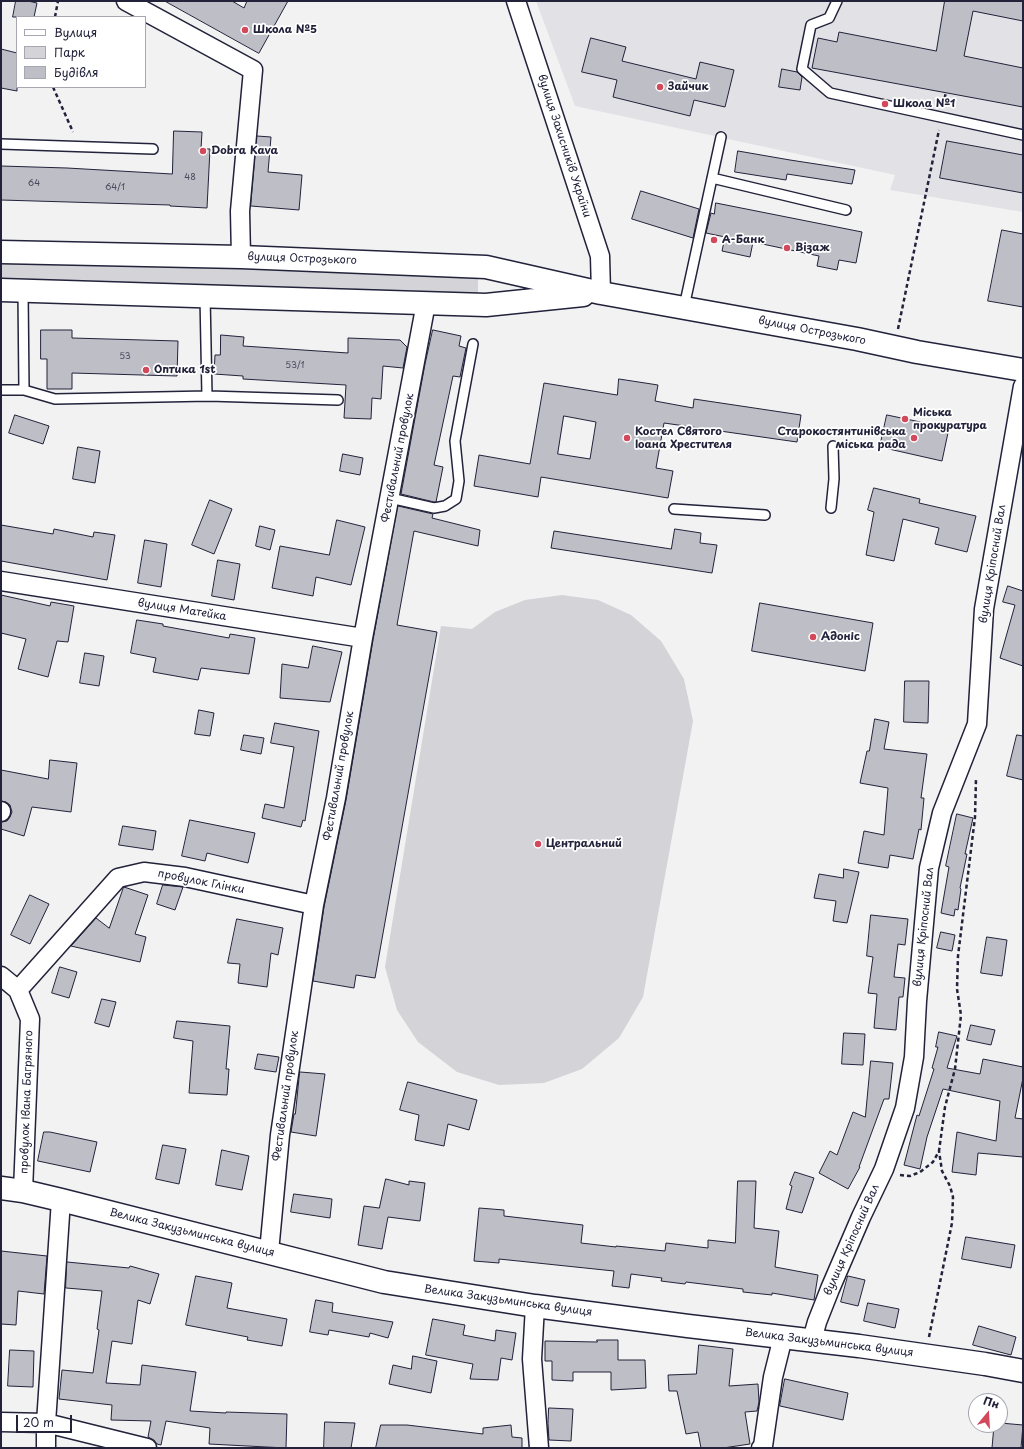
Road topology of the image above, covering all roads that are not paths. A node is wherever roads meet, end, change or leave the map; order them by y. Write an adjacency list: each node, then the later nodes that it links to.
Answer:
1 (126, 1): 11 (street)
2 (516, 1): 15 (street, вулиця Захисників України)
3 (837, 1): 4 (lane)
4 (1023, 135)
5 (721, 137): 8 (lane)
6 (1, 144): 7 (lane)
7 (153, 149)
8 (712, 178): 9 (lane); 19 (lane)
9 (846, 210)
10 (1, 252): 11 (main road, вулиця Острозького)
11 (241, 257): 12 (main road, вулиця Острозького)
12 (486, 267): 15 (main road, вулиця Острозького); 18 (main road)
13 (1, 290): 14 (main road, вулиця Острозького)
14 (23, 291): 16 (main road, вулиця Острозького); 24 (lane)
15 (600, 293): 18 (main road, вулиця Острозького); 19 (main road, вулиця Острозького)
16 (205, 296): 17 (main road, вулиця Острозького); 25 (lane)
17 (426, 303): 18 (main road, вулиця Острозького); 28 (street, Фестивальний провулок)
18 (486, 305)
19 (684, 307): 21 (main road, вулиця Острозького)
20 (473, 344): 28 (lane)
21 (1023, 370)
22 (1023, 386): 43 (street, вулиця Кріпосний Вал)
23 (1, 390): 24 (lane)
24 (24, 390): 25 (lane)
25 (207, 396): 26 (lane)
26 (338, 400)
27 (834, 446): 30 (lane)
28 (390, 498): 33 (street, Фестивальний провулок)
29 (674, 508): 31 (lane)
30 (831, 508)
31 (765, 515)
32 (1, 581): 33 (street, вулиця Матейка)
33 (363, 638): 34 (street, Фестивальний провулок)
34 (314, 905): 36 (street, провулок Глінки); 40 (street, Фестивальний провулок)
35 (1, 976): 36 (street, провулок Івана Багряного)
36 (18, 990): 38 (street, провулок Івана Багряного)
37 (1, 1188): 38 (main road, Велика Закузьминська вулиця)
38 (23, 1191): 39 (main road, Велика Закузьминська вулиця)
39 (61, 1200): 40 (main road, Велика Закузьминська вулиця); 46 (street)
40 (269, 1252): 41 (main road, Велика Закузьминська вулиця)
41 (535, 1306): 42 (main road, Велика Закузьминська вулиця); 49 (street)
42 (783, 1337): 43 (main road, Велика Закузьминська вулиця); 50 (street)
43 (812, 1340): 44 (main road, Велика Закузьминська вулиця)
44 (1023, 1371)
45 (1, 1422): 46 (street)
46 (46, 1423): 47 (street); 48 (street)
47 (46, 1448)
48 (147, 1448)
49 (539, 1448)
50 (761, 1448)

